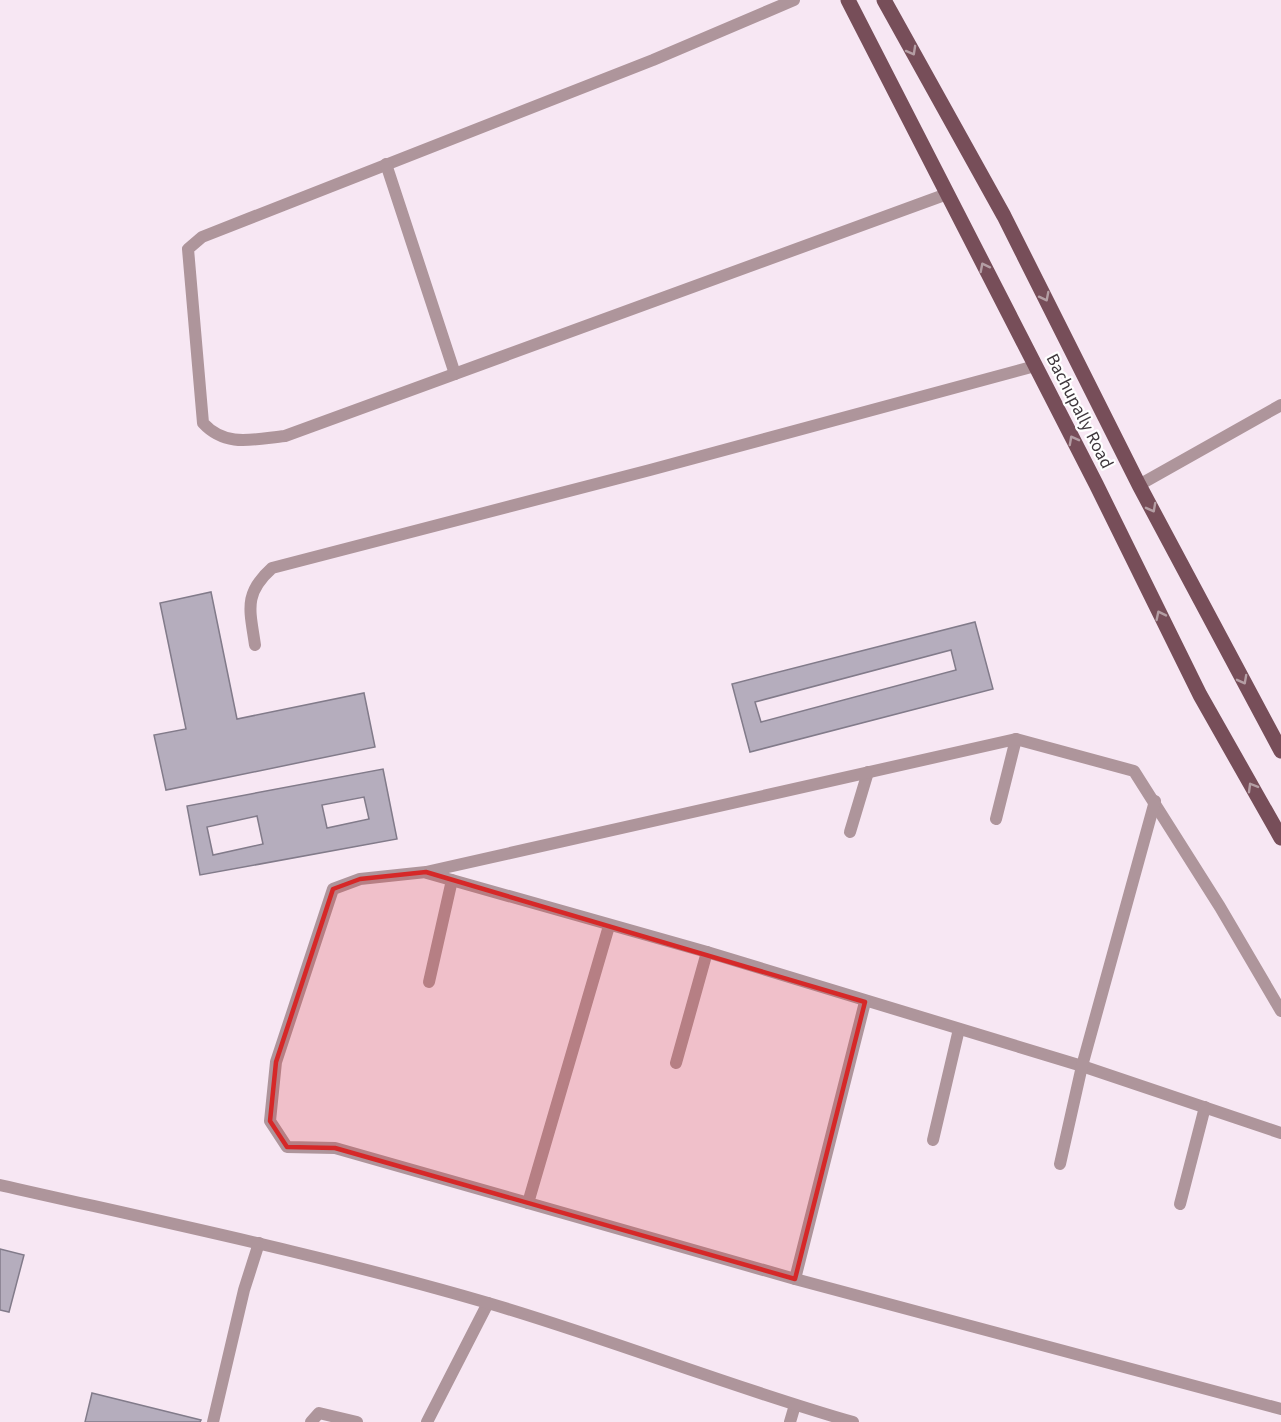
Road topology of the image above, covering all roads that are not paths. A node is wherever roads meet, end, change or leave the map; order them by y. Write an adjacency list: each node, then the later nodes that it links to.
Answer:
1 (794, 0): 4 (street)
2 (848, 0): 5 (main road, Bachupally Road)
3 (884, 0): 9 (main road, Bachupally Road, one-way to 9)
4 (386, 164): 7 (street); 7 (street)
5 (947, 194): 6 (main road, Bachupally Road, one-way to 5); 7 (street)
6 (1035, 366): 10 (street); 17 (main road, Bachupally Road, one-way to 6)
7 (455, 374)
8 (1281, 405): 9 (street)
9 (1139, 485): 12 (main road, Bachupally Road, one-way to 12)
10 (255, 645)
11 (1016, 739): 13 (street); 14 (street); 15 (street)
12 (1281, 751)
13 (868, 772): 16 (street); 18 (street)
14 (1155, 801): 24 (street); 27 (street)
15 (996, 819)
16 (850, 832)
17 (1281, 838)
18 (426, 873): 19 (street); 33 (street)
19 (452, 880): 20 (street); 22 (street)
20 (609, 926): 21 (street); 33 (street)
21 (707, 952): 23 (street); 26 (street)
22 (429, 982)
23 (865, 1002): 25 (street); 36 (street)
24 (1281, 1011)
25 (959, 1029): 27 (street); 30 (street)
26 (676, 1063)
27 (1082, 1065): 28 (street); 31 (street)
28 (1204, 1107): 29 (street); 34 (street)
29 (1281, 1133)
30 (933, 1140)
31 (1060, 1164)
32 (0, 1185): 35 (street)
33 (528, 1203): 36 (street)
34 (1180, 1204)
35 (259, 1243): 37 (street); 40 (street)
36 (795, 1279): 39 (street)
37 (488, 1304): 38 (street); 43 (street)
38 (795, 1405): 44 (street); 45 (street)
39 (1281, 1409)
40 (213, 1422)
41 (311, 1422): 42 (street)
42 (357, 1422)
43 (427, 1422)
44 (790, 1422)
45 (853, 1422)

